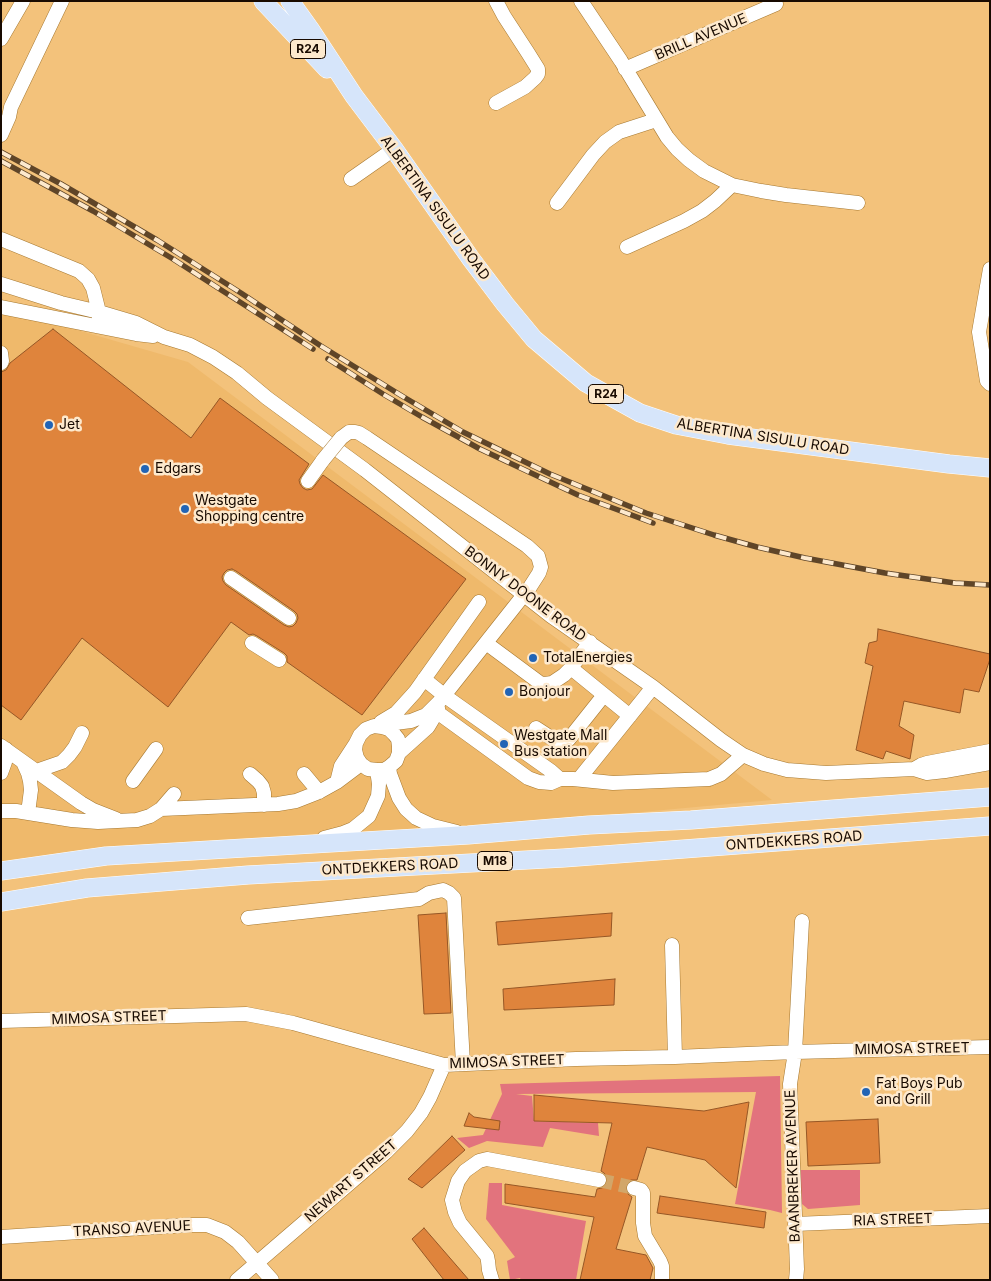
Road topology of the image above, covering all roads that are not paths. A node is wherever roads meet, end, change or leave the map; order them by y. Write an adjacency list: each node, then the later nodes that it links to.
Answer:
1 (23, 1): 8 (street)
2 (62, 1): 13 (street)
3 (263, 1): 10 (main road, ALBERTINA SISULU ROAD / R24)
4 (290, 1): 10 (main road, ALBERTINA SISULU ROAD / R24)
5 (496, 1): 11 (street)
6 (581, 1): 9 (street)
7 (776, 4): 9 (street, BRILL AVENUE)
8 (1, 39)
9 (625, 69): 12 (street)
10 (354, 96): 14 (main road, ALBERTINA SISULU ROAD / R24)
11 (496, 103)
12 (656, 120): 16 (street); 17 (street)
13 (3, 127)
14 (394, 149): 15 (street); 31 (main road, ALBERTINA SISULU ROAD / R24)
15 (351, 179)
16 (732, 185): 18 (street); 20 (street)
17 (557, 203)
18 (858, 204)
19 (1, 239): 25 (street)
20 (626, 247)
21 (990, 269): 30 (street)
22 (1, 284): 23 (street, BONNY DOONE ROAD)
23 (22, 290): 24 (street); 25 (street, BONNY DOONE ROAD)
24 (8, 309): 26 (street, BONNY DOONE ROAD)
25 (99, 312): 26 (street); 27 (street, BONNY DOONE ROAD)
26 (98, 327): 27 (street, BONNY DOONE ROAD)
27 (164, 337): 34 (street, BONNY DOONE ROAD)
28 (1, 353): 29 (street)
29 (1, 363)
30 (990, 384)
31 (990, 468)
32 (308, 480): 34 (street, bridge)
33 (232, 578): 36 (street)
34 (524, 594): 37 (street); 38 (street, BONNY DOONE ROAD)
35 (479, 602): 42 (street)
36 (289, 618)
37 (486, 642): 41 (street); 45 (street)
38 (590, 642): 41 (street); 43 (street, BONNY DOONE ROAD)
39 (252, 643): 40 (street)
40 (279, 660)
41 (570, 668): 44 (street)
42 (424, 679): 45 (street); 47 (street)
43 (654, 686): 46 (street); 55 (street, BONNY DOONE ROAD)
44 (604, 695): 46 (street); 48 (street)
45 (440, 703): 47 (street); 54 (street); 66 (street)
46 (630, 716): 66 (street)
47 (378, 726): 50 (street); 54 (street)
48 (536, 728)
49 (82, 733): 61 (street)
50 (356, 743): 58 (street); 67 (street)
51 (4, 747): 56 (street); 62 (street)
52 (156, 749): 65 (street)
53 (990, 751): 60 (street, BONNY DOONE ROAD)
54 (399, 753): 59 (street)
55 (743, 755): 60 (street, BONNY DOONE ROAD); 66 (street)
56 (23, 762): 61 (street); 74 (street)
57 (990, 763): 60 (street, BONNY DOONE ROAD)
58 (361, 764): 59 (street); 67 (street)
59 (383, 768): 77 (street); 78 (street)
60 (914, 769)
61 (36, 771): 75 (street)
62 (1, 773)
63 (250, 774): 71 (street)
64 (304, 774): 68 (street)
65 (133, 780)
66 (579, 780)
67 (336, 782): 68 (street)
68 (319, 792): 71 (street)
69 (174, 794): 72 (street)
70 (990, 796): 77 (main road, ONTDEKKERS ROAD / M18)
71 (264, 805): 72 (street)
72 (161, 809): 75 (street)
73 (1, 811): 74 (street)
74 (28, 812): 75 (street)
75 (122, 821)
76 (990, 826): 80 (main road, ONTDEKKERS ROAD / M18)
77 (468, 836): 78 (main road, ONTDEKKERS ROAD / M18)
78 (287, 847): 79 (main road, ONTDEKKERS ROAD / M18)
79 (1, 871)
80 (1, 902)
81 (248, 918): 88 (street)
82 (802, 921): 86 (street, BAANBREKER AVENUE)
83 (672, 945): 87 (street)
84 (1, 1021): 89 (street, MIMOSA STREET)
85 (990, 1047): 86 (street, MIMOSA STREET)
86 (795, 1052): 87 (street, MIMOSA STREET); 93 (street, BAANBREKER AVENUE)
87 (675, 1057): 88 (street, MIMOSA STREET)
88 (462, 1064): 89 (street, MIMOSA STREET)
89 (444, 1065): 95 (street, NEWART STREET)
90 (599, 1180): 98 (street)
91 (634, 1188): 99 (street)
92 (990, 1216): 93 (street, RIA STREET)
93 (796, 1224): 100 (street, BAANBREKER AVENUE)
94 (1, 1237): 95 (street, TRANSO AVENUE)
95 (257, 1262): 96 (street, NEWART STREET); 97 (street, TRANSO AVENUE)
96 (237, 1280)
97 (272, 1280)
98 (492, 1280)
99 (662, 1280)
100 (796, 1280)

